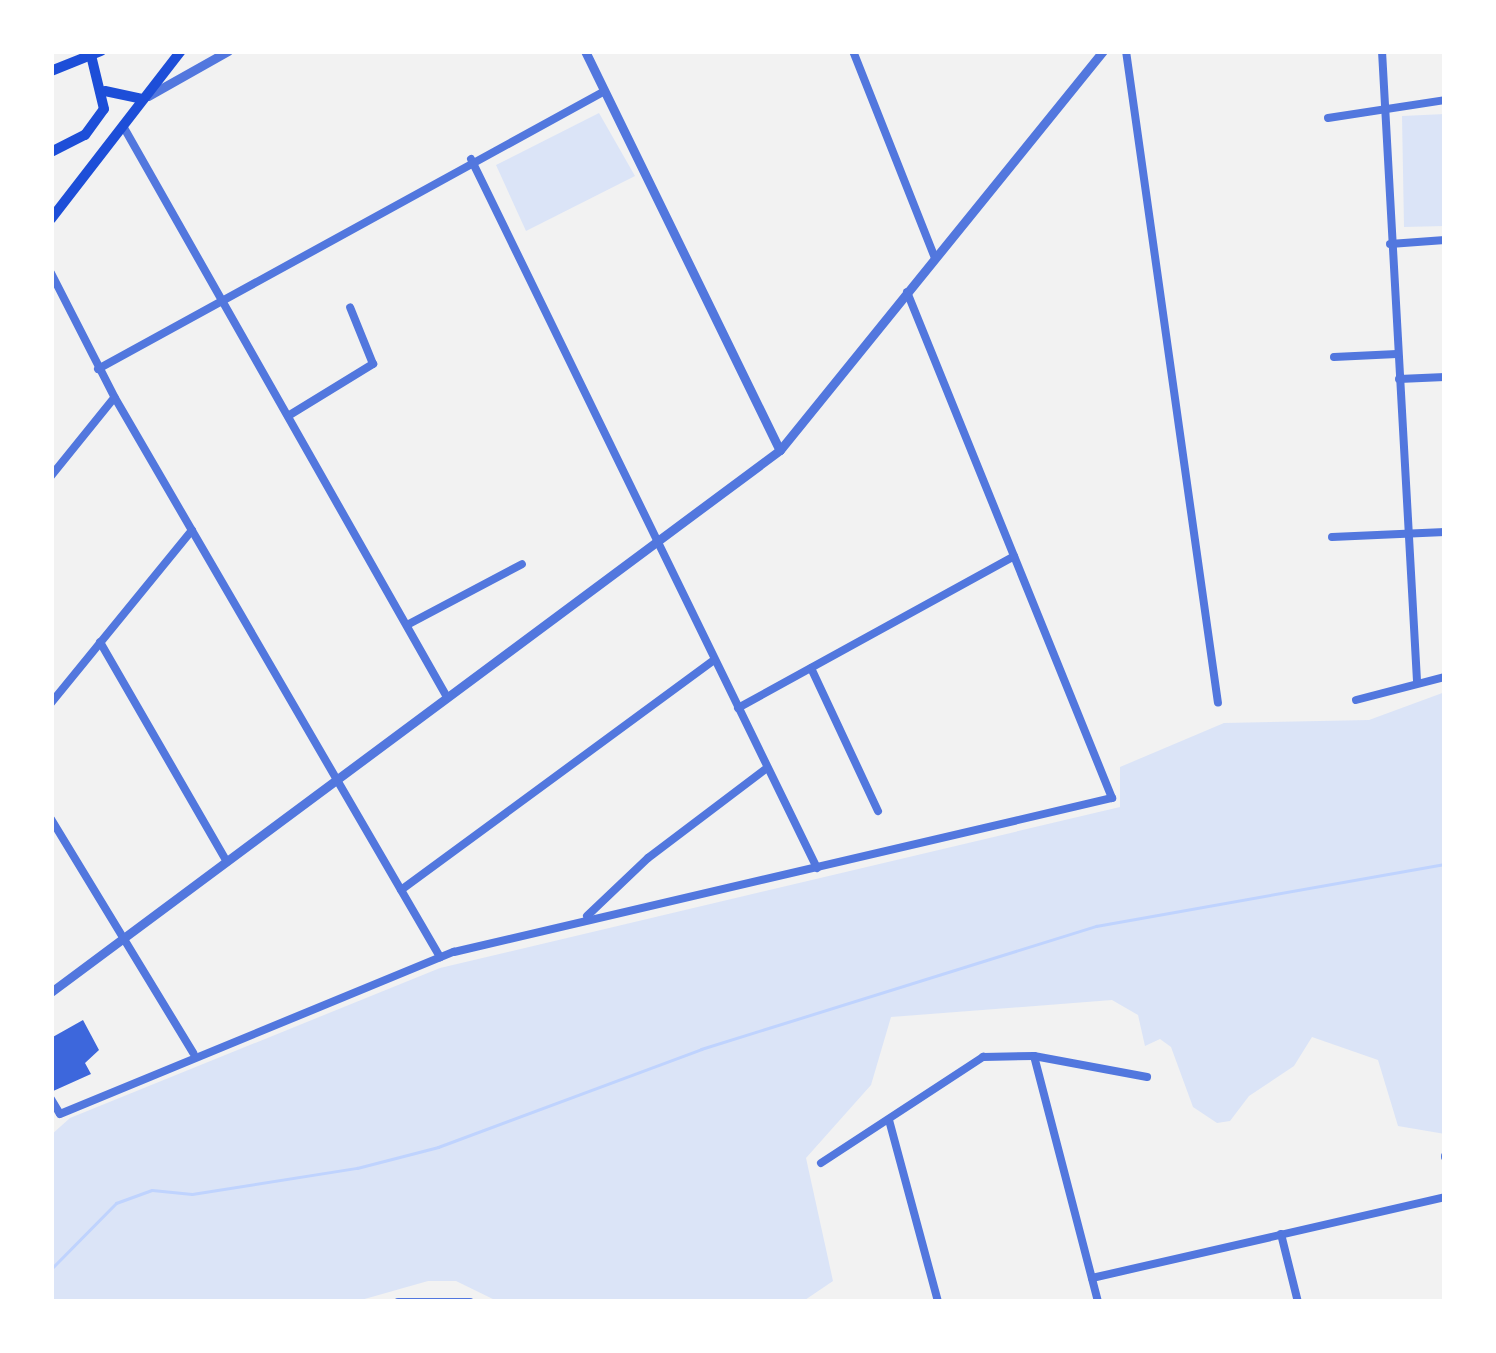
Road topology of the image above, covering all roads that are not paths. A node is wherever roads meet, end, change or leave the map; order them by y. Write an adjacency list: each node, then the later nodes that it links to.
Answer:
1 (181, 51): 12 (main road)
2 (228, 51): 12 (street)
3 (585, 51): 10 (street)
4 (853, 51): 22 (street)
5 (1103, 51): 22 (street)
6 (1126, 51): 52 (street)
7 (1382, 51): 14 (street)
8 (94, 52): 9 (main road); 11 (main road)
9 (51, 71)
10 (604, 91): 18 (street); 34 (street)
11 (105, 92): 12 (main road); 17 (main road)
12 (143, 99): 16 (main road)
13 (1445, 100): 14 (street)
14 (1388, 105): 15 (street); 21 (street)
15 (1328, 118)
16 (123, 126): 19 (main road); 25 (street)
17 (51, 152)
18 (471, 159): 25 (street); 40 (street)
19 (51, 219)
20 (1445, 241): 21 (street)
21 (1390, 244): 27 (street)
22 (935, 259): 24 (street)
23 (51, 273): 29 (street)
24 (908, 292): 34 (street); 41 (street)
25 (222, 301): 29 (street); 33 (street)
26 (350, 308): 33 (street)
27 (1397, 354): 28 (street); 31 (street)
28 (1334, 357)
29 (98, 369): 32 (street)
30 (1445, 377): 31 (street)
31 (1399, 379): 37 (street)
32 (115, 398): 35 (street); 36 (street)
33 (288, 416): 43 (street)
34 (780, 450): 40 (street)
35 (51, 476)
36 (191, 530): 44 (street); 55 (street)
37 (1406, 532): 38 (street); 39 (street); 48 (street)
38 (1445, 532)
39 (1331, 537)
40 (659, 541): 45 (street); 49 (street)
41 (1014, 556): 46 (street); 59 (street)
42 (522, 564): 43 (street)
43 (406, 625): 49 (street)
44 (100, 642): 51 (street); 58 (street)
45 (714, 660): 53 (street); 60 (street)
46 (811, 668): 53 (street); 56 (street)
47 (1445, 677): 48 (street)
48 (1417, 680): 50 (street)
49 (447, 697): 55 (street)
50 (1355, 700)
51 (51, 703)
52 (1218, 704)
53 (738, 708): 54 (street)
54 (767, 768): 59 (street); 61 (street)
55 (337, 780): 58 (street); 60 (street)
56 (878, 811)
57 (51, 819): 62 (street)
58 (227, 862): 62 (street)
59 (818, 868): 61 (street)
60 (401, 890): 63 (street)
61 (586, 917): 63 (street)
62 (122, 941): 64 (street); 65 (street)
63 (440, 958): 65 (street)
64 (51, 992)
65 (193, 1053): 68 (street)
66 (1034, 1056): 67 (street); 69 (street); 73 (street)
67 (1147, 1077)
68 (51, 1099)
69 (889, 1120): 70 (street); 77 (street)
70 (821, 1163)
71 (1445, 1197): 72 (street)
72 (1281, 1234): 73 (street); 79 (street)
73 (1092, 1278): 78 (street)
74 (414, 1300): 75 (street); 76 (street)
75 (398, 1302)
76 (470, 1302)
77 (938, 1302)
78 (1098, 1302)
79 (1298, 1302)

